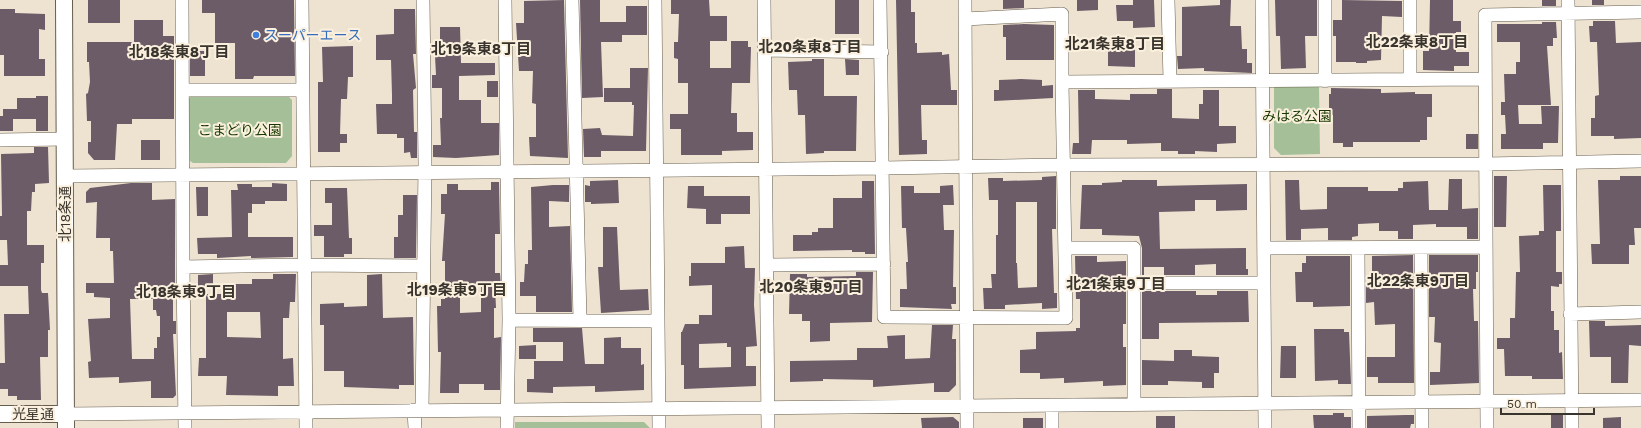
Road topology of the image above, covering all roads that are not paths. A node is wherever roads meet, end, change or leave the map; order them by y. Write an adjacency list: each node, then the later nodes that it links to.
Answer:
1 (64, 0): 28 (street, 北18条通)
2 (182, 0): 26 (street)
3 (302, 0): 27 (street)
4 (423, 0): 40 (street)
5 (505, 0): 41 (street)
6 (572, 0): 38 (street)
7 (655, 0): 39 (street)
8 (764, 0): 18 (street)
9 (880, 0): 19 (street)
10 (965, 0): 17 (street)
11 (1168, 0): 22 (street)
12 (1262, 0): 25 (street)
13 (1325, 0): 23 (street)
14 (1410, 0): 20 (street)
15 (1568, 6): 16 (street); 21 (street); 30 (street)
16 (1641, 12)
17 (965, 19): 24 (street); 35 (street)
18 (764, 50): 19 (street); 37 (street)
19 (882, 52): 36 (street)
20 (1410, 79): 21 (street); 23 (street)
21 (1484, 79): 32 (street)
22 (1170, 80): 24 (street); 25 (street)
23 (1325, 81): 25 (street)
24 (1062, 82): 33 (street)
25 (1262, 82): 34 (street)
26 (183, 90): 27 (street); 42 (street)
27 (302, 90): 43 (street)
28 (65, 139): 29 (street); 44 (street, 北18条通)
29 (0, 140)
30 (1569, 161): 31 (street); 32 (street); 58 (street)
31 (1641, 161)
32 (1485, 164): 34 (street); 45 (street)
33 (1063, 165): 34 (street); 35 (street); 46 (street)
34 (1263, 165): 47 (street)
35 (966, 167): 36 (street); 59 (street)
36 (882, 168): 37 (street); 50 (street)
37 (765, 169): 39 (street); 52 (street)
38 (577, 171): 39 (street); 41 (street); 60 (street)
39 (656, 171): 62 (street)
40 (425, 172): 41 (street); 43 (street); 53 (street)
41 (506, 172): 61 (street)
42 (183, 174): 43 (street); 44 (street); 54 (street)
43 (302, 174): 51 (street)
44 (65, 176): 79 (street, 北18条通)
45 (1486, 247): 49 (street); 63 (street)
46 (1065, 248): 56 (street); 59 (street)
47 (1264, 248): 48 (street); 55 (street)
48 (1358, 248): 49 (street); 67 (street)
49 (1420, 248): 68 (street)
50 (884, 264): 52 (street); 59 (street)
51 (304, 265): 53 (street); 54 (street); 76 (street)
52 (767, 265): 73 (street)
53 (423, 266): 74 (street)
54 (183, 267): 77 (street)
55 (1264, 283): 56 (street); 66 (street)
56 (1134, 284): 69 (street)
57 (1641, 312): 58 (street)
58 (1570, 314): 64 (street)
59 (967, 318): 71 (street)
60 (580, 319): 61 (street); 62 (street)
61 (509, 320): 75 (street)
62 (658, 321): 72 (street)
63 (1487, 400): 64 (street); 68 (street); 91 (street)
64 (1572, 400): 65 (street); 92 (street)
65 (1641, 400)
66 (1265, 402): 67 (street); 69 (street); 88 (street)
67 (1358, 402): 68 (street); 89 (street)
68 (1422, 402): 90 (street)
69 (1134, 403): 70 (street)
70 (1052, 405): 71 (street); 87 (street)
71 (967, 406): 73 (street); 86 (street)
72 (659, 408): 73 (street); 75 (street); 84 (street)
73 (768, 408): 85 (street)
74 (418, 410): 75 (street); 76 (street); 82 (street)
75 (509, 410): 83 (street)
76 (306, 411): 77 (street); 81 (street)
77 (185, 412): 79 (street); 80 (street)
78 (0, 414): 79 (street, 光星通)
79 (66, 421)
80 (186, 428)
81 (306, 428)
82 (415, 428)
83 (507, 428)
84 (659, 428)
85 (768, 428)
86 (967, 428)
87 (1052, 428)
88 (1265, 428)
89 (1358, 428)
90 (1422, 428)
91 (1487, 428)
92 (1572, 428)

